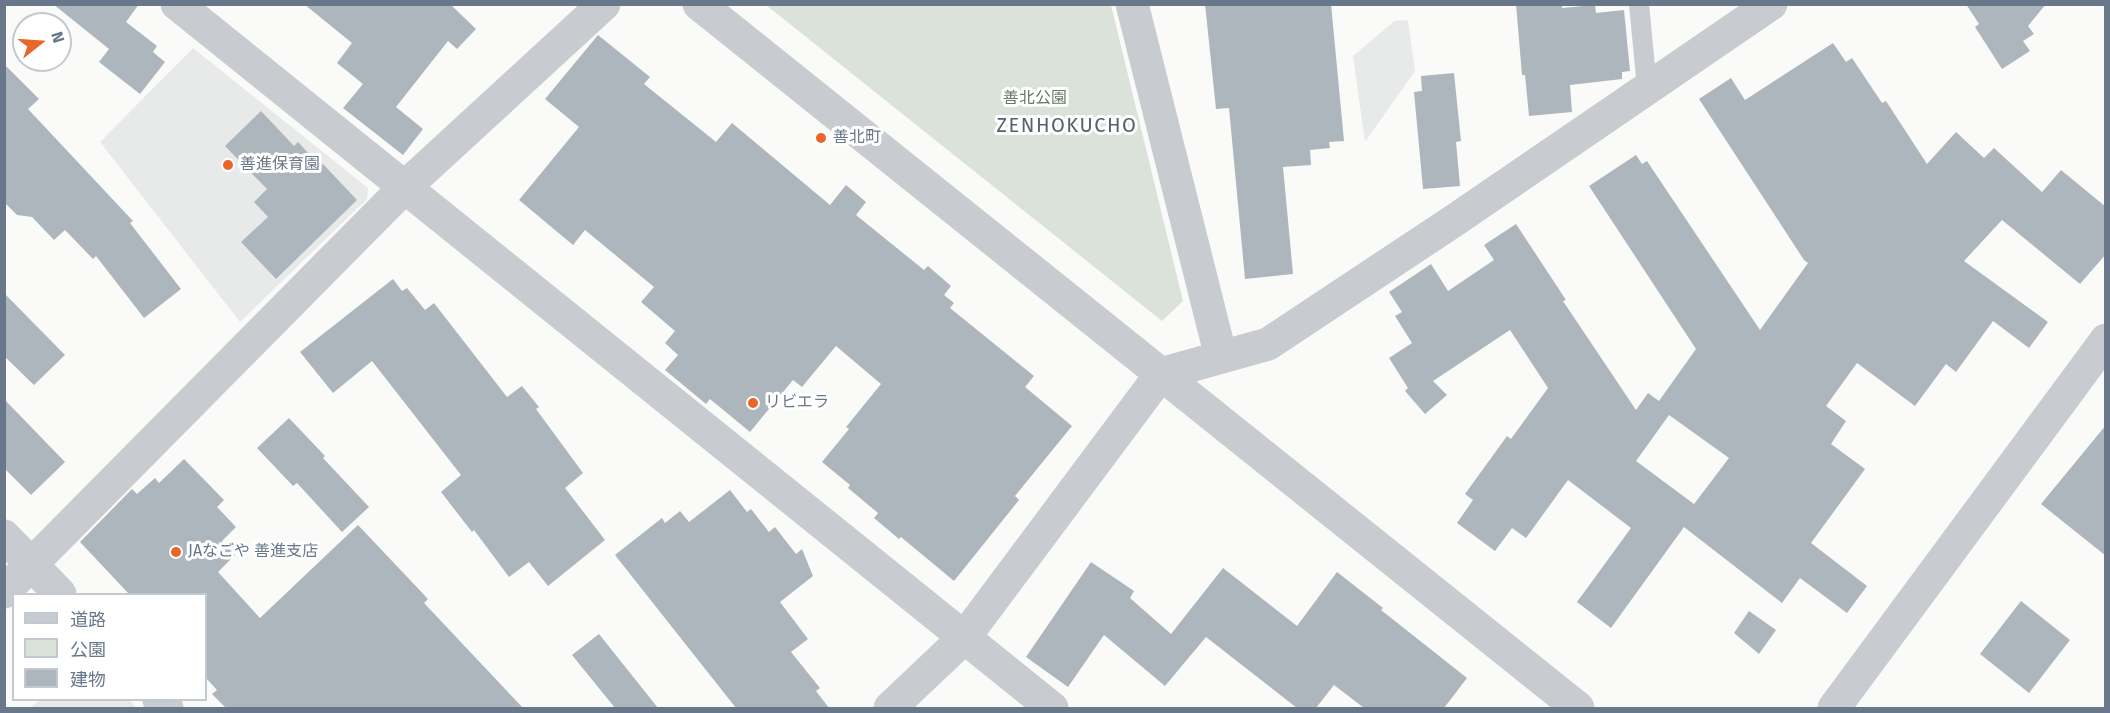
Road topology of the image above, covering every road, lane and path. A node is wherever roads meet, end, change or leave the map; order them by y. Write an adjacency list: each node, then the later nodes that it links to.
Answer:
1 (177, 4): 8 (street)
2 (604, 4): 8 (street)
3 (699, 4): 11 (street)
4 (1132, 4): 10 (street)
5 (1639, 4): 7 (lane)
6 (1771, 4): 7 (street)
7 (1647, 88): 10 (street)
8 (405, 187): 13 (street); 16 (street)
9 (2106, 340): 20 (street)
10 (1221, 357): 11 (street)
11 (1161, 374): 16 (street); 19 (street)
12 (4, 536): 13 (street)
13 (32, 566): 14 (street); 15 (street)
14 (4, 592)
15 (59, 593)
16 (964, 638): 17 (street); 18 (street)
17 (890, 708)
18 (1052, 708)
19 (1578, 708)
20 (1834, 708)

